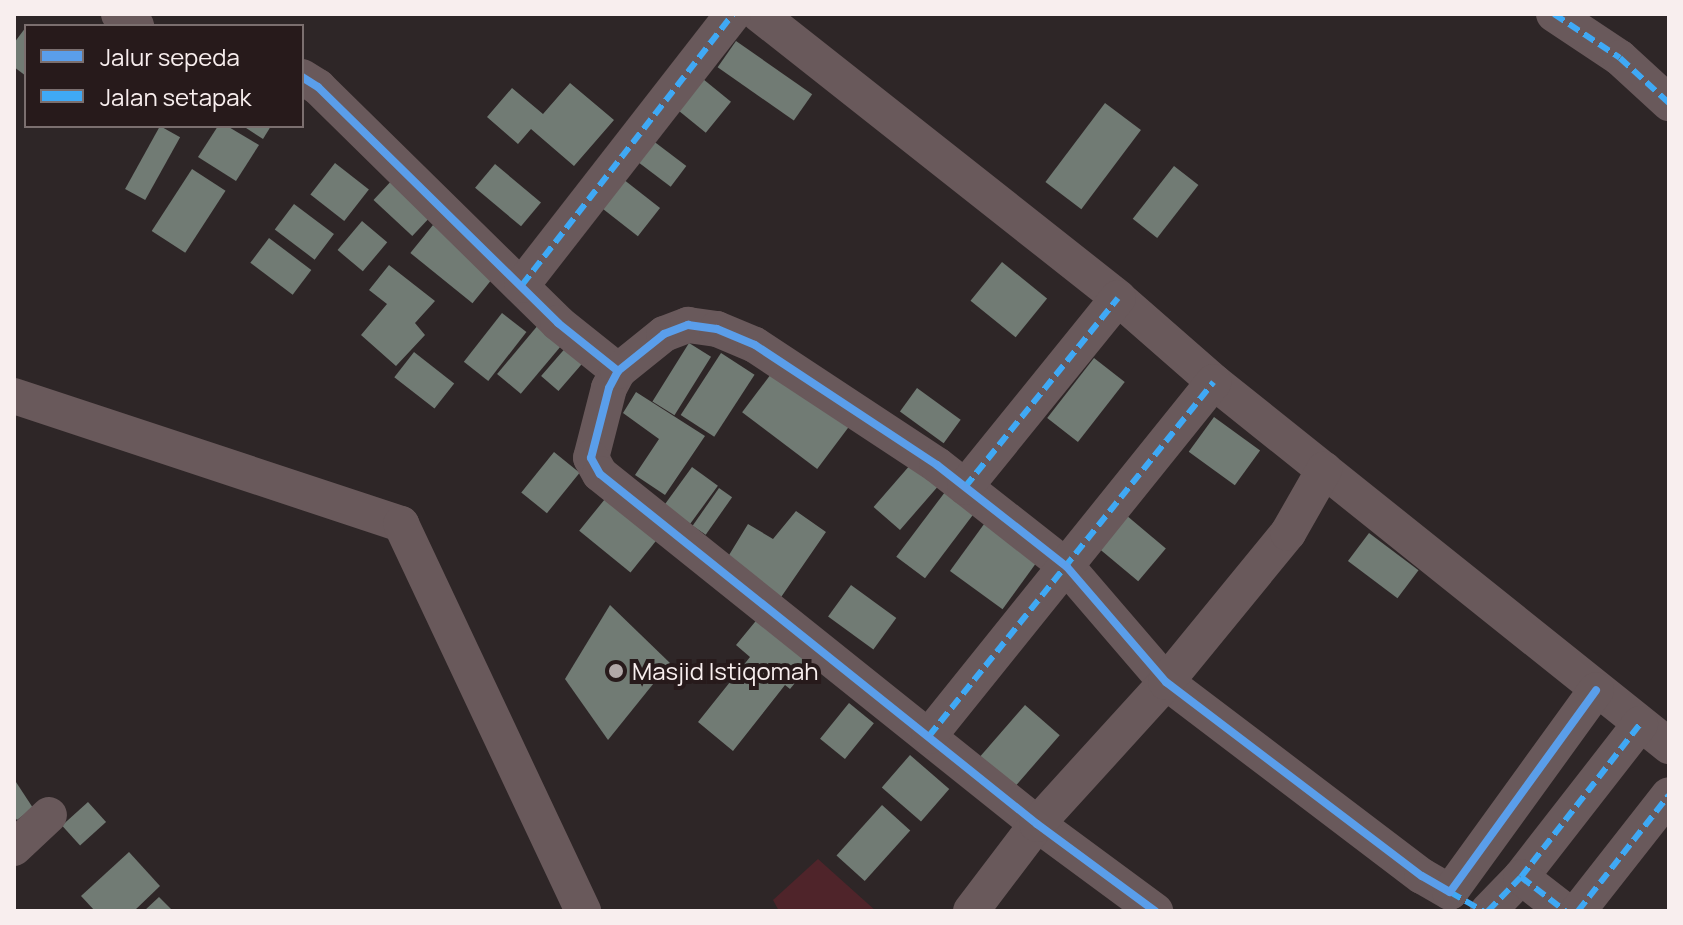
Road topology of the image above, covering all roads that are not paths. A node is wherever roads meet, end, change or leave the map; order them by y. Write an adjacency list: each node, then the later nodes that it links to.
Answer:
1 (733, 14): 6 (street)
2 (759, 14): 7 (street)
3 (1554, 14): 5 (street)
4 (304, 78): 6 (street)
5 (1669, 103)
6 (522, 285): 8 (street)
7 (1118, 298): 9 (street); 12 (street)
8 (618, 371): 12 (street); 17 (street)
9 (1214, 382): 11 (street); 13 (street)
10 (14, 396): 25 (street)
11 (1324, 470): 14 (street); 15 (street)
12 (965, 487): 13 (street)
13 (1067, 567): 14 (street); 17 (street)
14 (1166, 682): 21 (street); 24 (street)
15 (1596, 690): 16 (street); 24 (street)
16 (1640, 724): 18 (street); 23 (street)
17 (929, 736): 21 (street)
18 (1669, 746)
19 (1669, 795): 30 (street)
20 (49, 815): 22 (street)
21 (1037, 824): 26 (street); 27 (street)
22 (14, 848)
23 (1521, 877): 28 (street); 29 (street)
24 (1450, 892): 28 (street)
25 (583, 911)
26 (971, 911)
27 (1155, 911)
28 (1485, 911)
29 (1565, 911)
30 (1578, 911)

